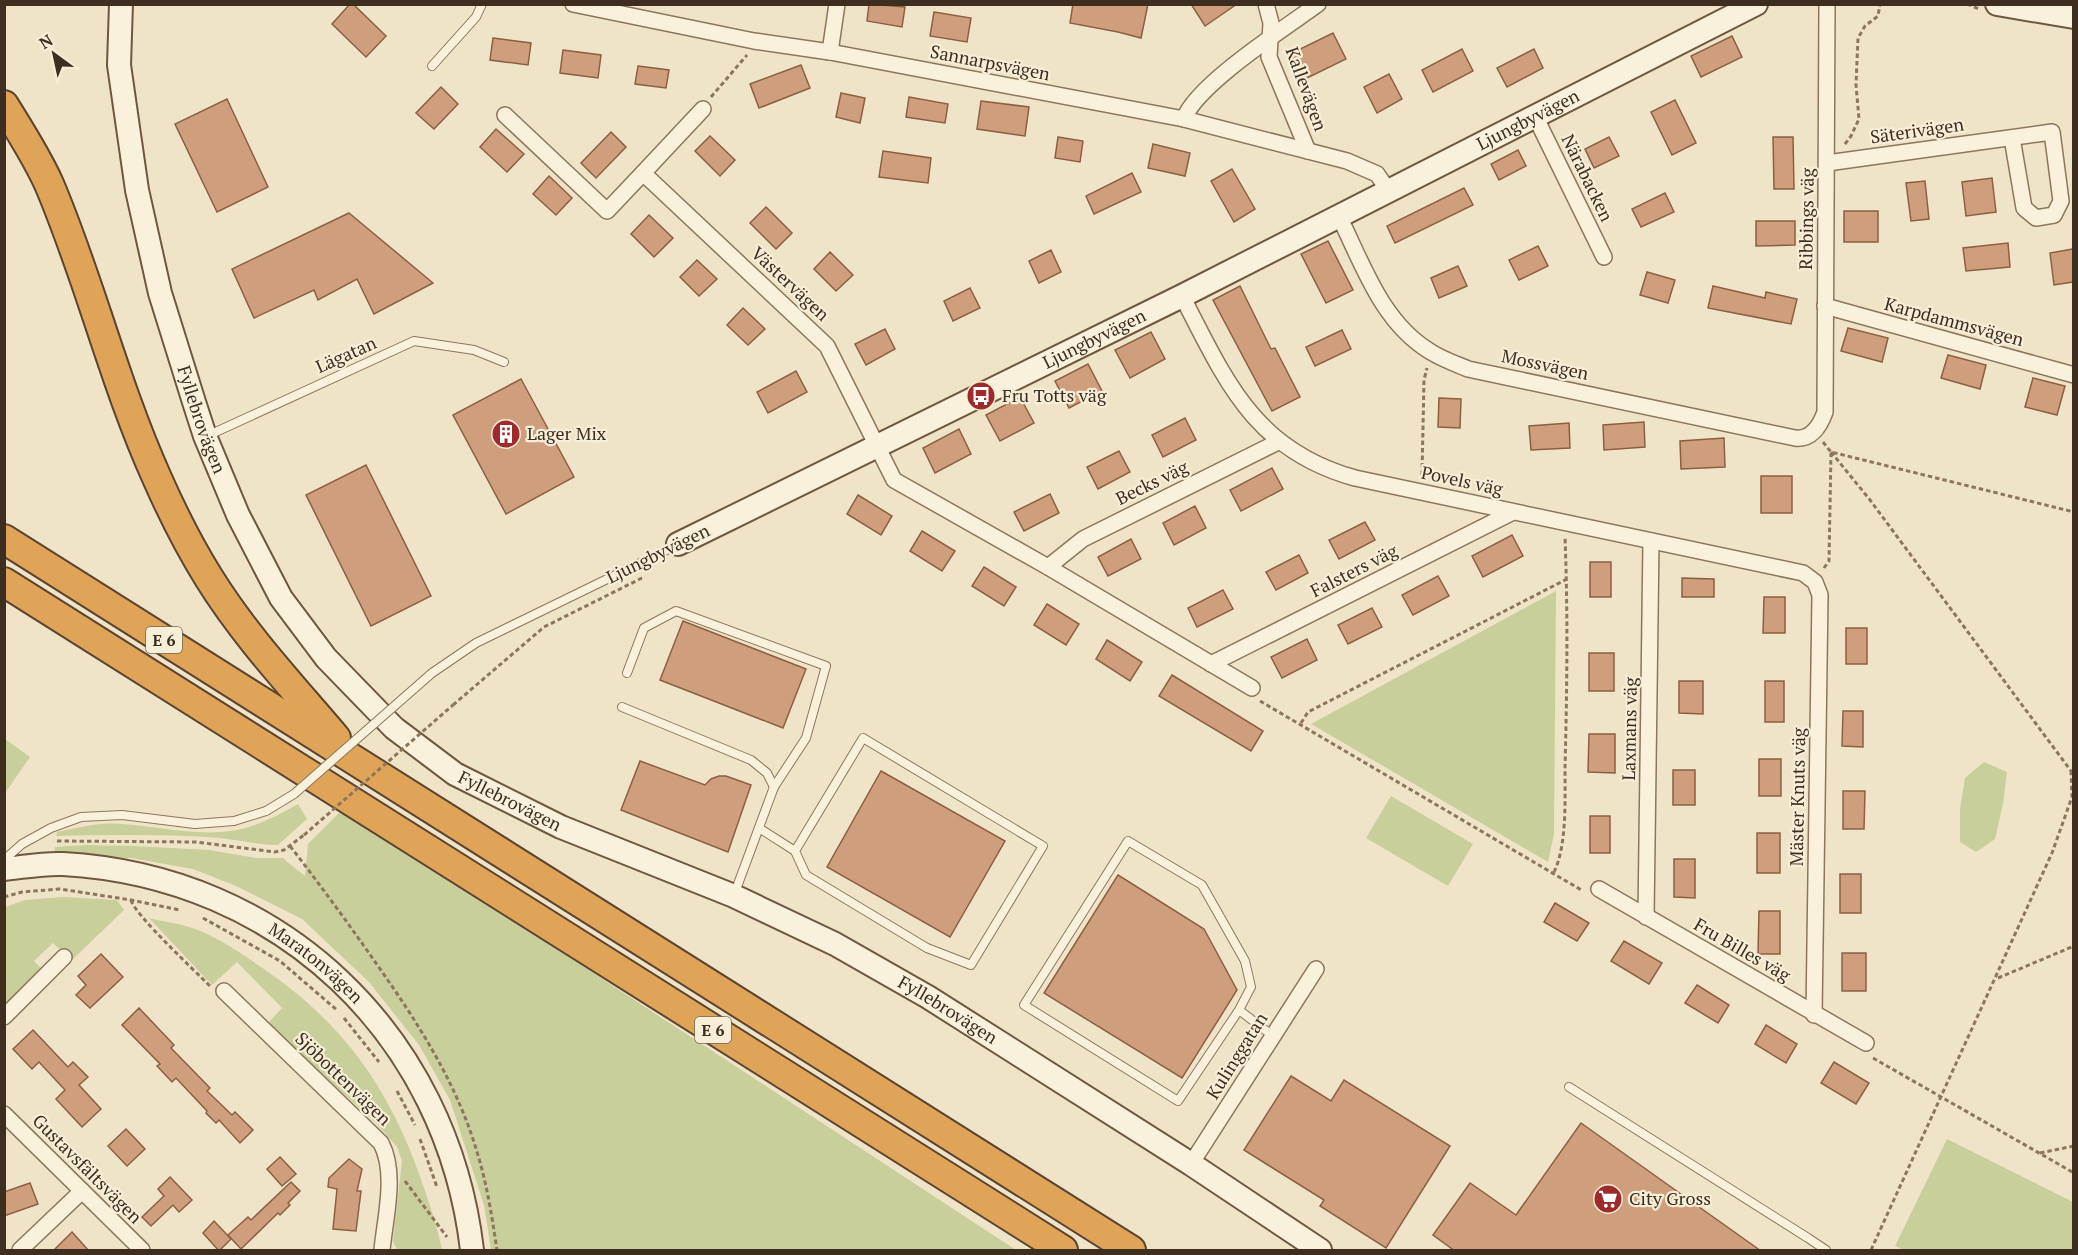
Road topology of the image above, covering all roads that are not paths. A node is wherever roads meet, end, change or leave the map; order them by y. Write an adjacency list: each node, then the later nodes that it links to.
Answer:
1 (121, 4): 31 (street, Fyllebrovägen)
2 (482, 4): 13 (lane)
3 (573, 4): 12 (street, Sannarpsvägen)
4 (837, 4): 12 (street)
5 (1266, 4): 11 (street, Kallevägen)
6 (1318, 4): 11 (street)
7 (1756, 4): 17 (street, Ljungbyvägen)
8 (1827, 4): 21 (street, Ribbings väg)
9 (1997, 4): 10 (street)
10 (2073, 17)
11 (1270, 39): 18 (street); 20 (street, Kallevägen)
12 (830, 52): 18 (street, Sannarpsvägen)
13 (432, 66)
14 (4, 105): 45 (highway)
15 (703, 109): 22 (street)
16 (505, 115): 22 (street)
17 (1536, 116): 23 (street, Ljungbyvägen); 25 (street, Närabacken)
18 (1184, 119): 20 (street, Sannarpsvägen)
19 (2012, 138): 19 (street, Säterivägen); 21 (street, Säterivägen)
20 (1308, 151): 23 (street, Sannarpsvägen)
21 (1827, 163): 27 (street, Ribbings väg)
22 (643, 173): 33 (street, Västervägen)
23 (1388, 190): 24 (street, Ljungbyvägen)
24 (1339, 216): 26 (street, Ljungbyvägen); 30 (street, Mossvägen)
25 (1604, 257)
26 (1182, 296): 32 (street, Povels väg); 33 (street, Ljungbyvägen)
27 (1824, 306): 29 (street, Karpdammsvägen); 30 (street, Ribbings väg)
28 (504, 362): 31 (lane, Lägatan)
29 (2073, 375)
30 (1814, 431)
31 (205, 436): 52 (street, Fyllebrovägen)
32 (1278, 442): 34 (street, Povels väg); 38 (street, Becks väg)
33 (876, 448): 37 (street, Ljungbyvägen); 38 (street)
34 (1513, 512): 36 (street, Povels väg); 41 (street, Falsters väg)
35 (4, 539): 45 (highway, E 6)
36 (1652, 541): 40 (street, Povels väg); 53 (street, Laxmans väg)
37 (678, 544): 49 (lane, Ljungbyvägen, bridge)
38 (1048, 567): 41 (street)
39 (4, 582): 70 (highway, E 6)
40 (1815, 582): 58 (street, Mäster Knuts väg)
41 (1212, 664): 43 (street)
42 (627, 673): 46 (lane)
43 (1252, 688)
44 (622, 707): 46 (lane)
45 (356, 760): 71 (highway, E 6)
46 (774, 787): 47 (lane)
47 (759, 828): 48 (lane); 52 (lane)
48 (795, 851): 48 (lane)
49 (4, 860)
50 (4, 869): 69 (street, Maratonvägen)
51 (1599, 889): 53 (street, Fru Billes väg)
52 (734, 896): 64 (street, Fyllebrovägen)
53 (1646, 917): 58 (street, Fru Billes väg)
54 (64, 957): 59 (street)
55 (1316, 969): 60 (street, Kulinggatan)
56 (224, 991): 68 (street, Sjöbottenvägen)
57 (1239, 1010): 57 (lane); 60 (lane)
58 (1814, 1015): 61 (street, Fru Billes väg)
59 (4, 1017)
60 (1273, 1036): 64 (street, Kulinggatan)
61 (1866, 1043)
62 (1569, 1087): 73 (lane)
63 (4, 1114): 65 (street, Gustavsfältsvägen)
64 (1191, 1164): 72 (street, Fyllebrovägen)
65 (82, 1191): 66 (street); 67 (street, Gustavsfältsvägen)
66 (20, 1251)
67 (142, 1251)
68 (382, 1251)
69 (472, 1251)
70 (1063, 1251)
71 (1131, 1251)
72 (1320, 1251)
73 (1826, 1251)

